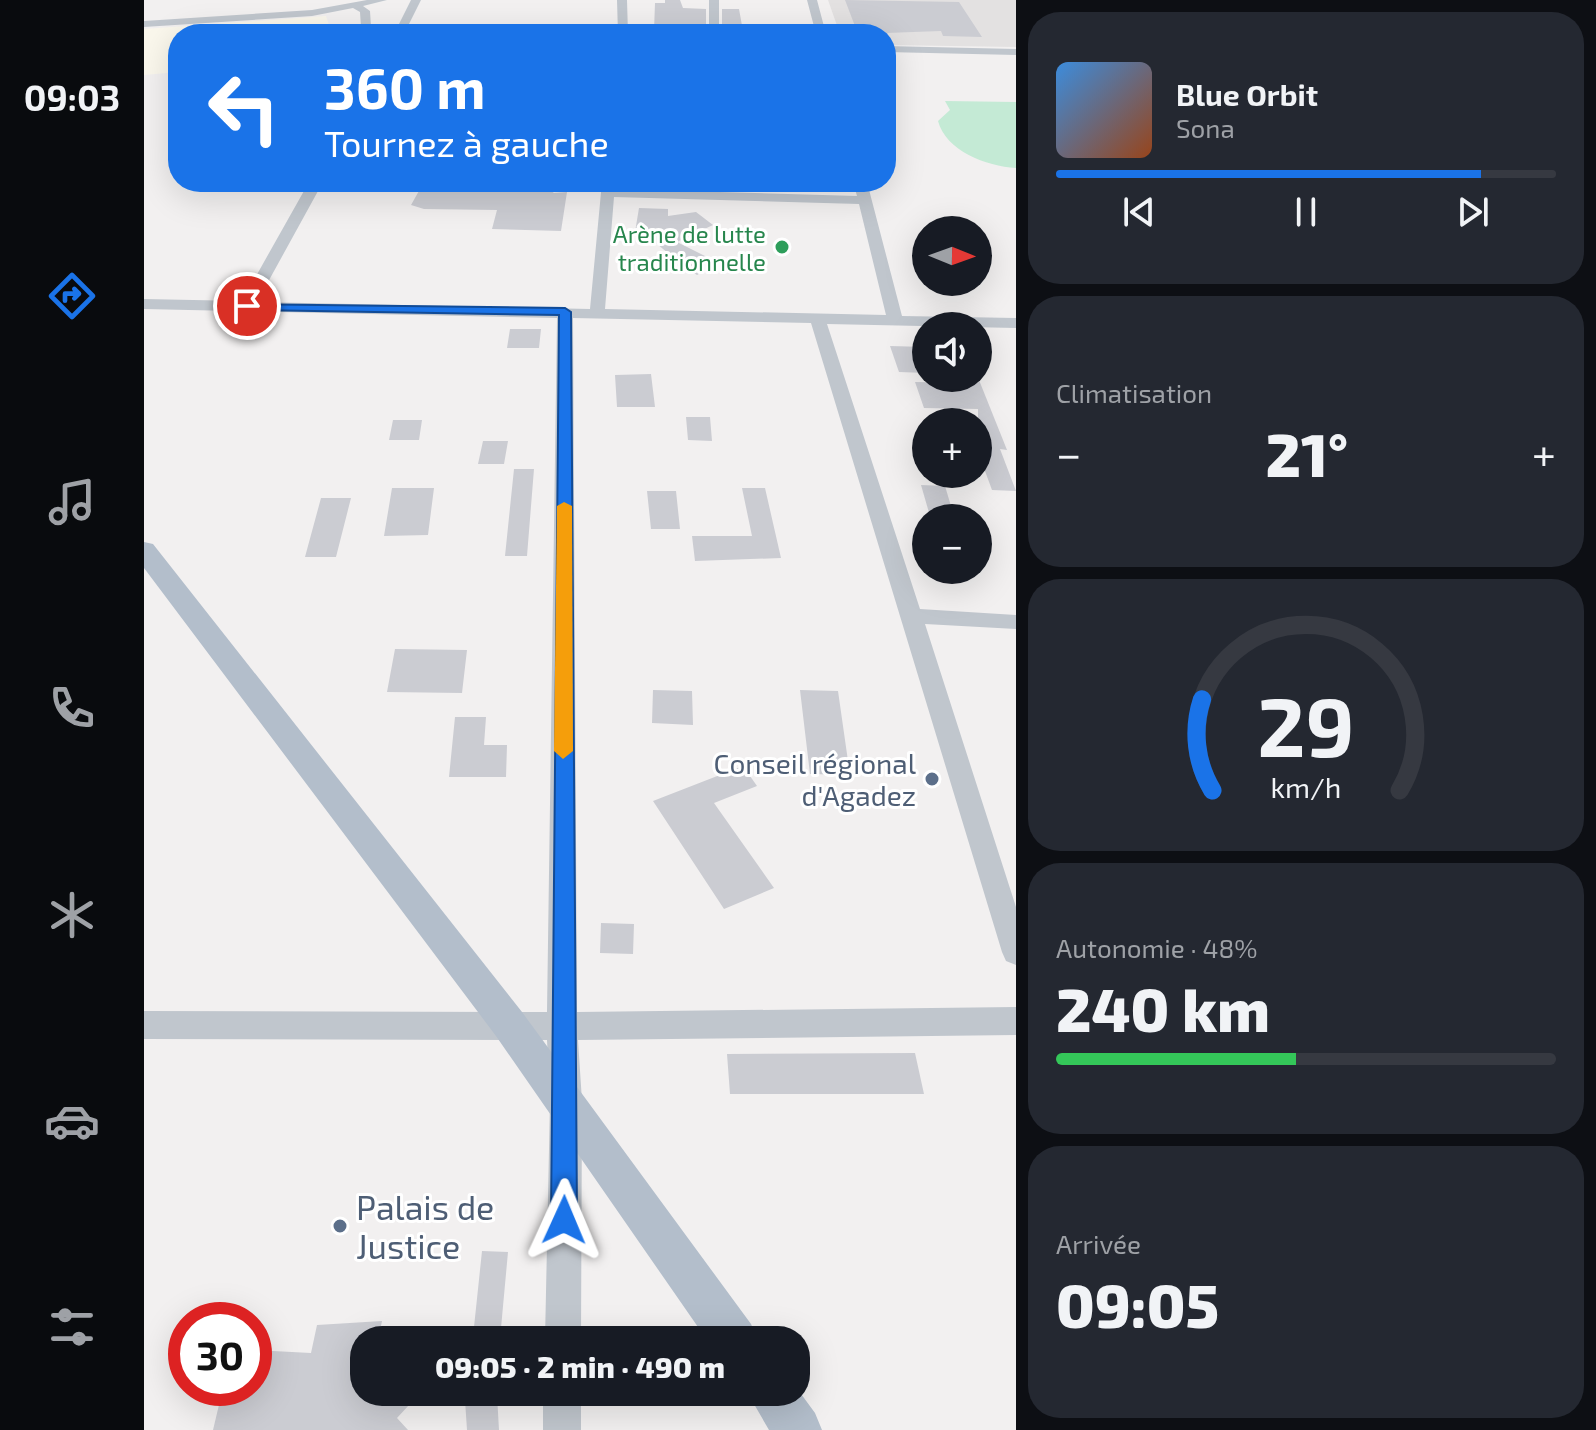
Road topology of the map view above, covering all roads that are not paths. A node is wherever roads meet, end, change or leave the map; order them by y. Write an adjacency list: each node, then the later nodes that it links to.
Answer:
1 (309, 0): 9 (street)
2 (382, 0): 8 (street)
3 (622, 0): 13 (street)
4 (714, 0): 14 (street)
5 (812, 0): 15 (street)
6 (401, 2): 7 (street)
7 (414, 3): 12 (street)
8 (354, 5): 9 (street); 11 (street)
9 (312, 13): 10 (street)
10 (144, 24)
11 (366, 24)
12 (404, 24)
13 (623, 24)
14 (714, 24)
15 (818, 24)
16 (896, 49): 17 (street)
17 (1016, 52)
18 (310, 192): 24 (street)
19 (608, 192): 26 (street)
20 (707, 192): 22 (street)
21 (863, 192): 22 (street)
22 (865, 200): 28 (street)
23 (144, 304): 24 (street)
24 (247, 306): 25 (street)
25 (565, 312): 26 (street); 37 (street)
26 (597, 313): 27 (street)
27 (818, 319): 28 (street); 31 (street)
28 (895, 319): 29 (street)
29 (1016, 323)
30 (144, 550): 35 (main road)
31 (911, 616): 32 (street); 33 (street)
32 (1016, 622)
33 (1016, 952)
34 (1016, 1021): 37 (street)
35 (509, 1024): 36 (street); 37 (street); 38 (main road)
36 (144, 1025)
37 (562, 1026): 38 (street)
38 (566, 1101): 39 (street); 40 (main road)
39 (563, 1326)
40 (725, 1326)
41 (562, 1406): 43 (street)
42 (781, 1406): 44 (main road)
43 (562, 1430)
44 (798, 1430)

